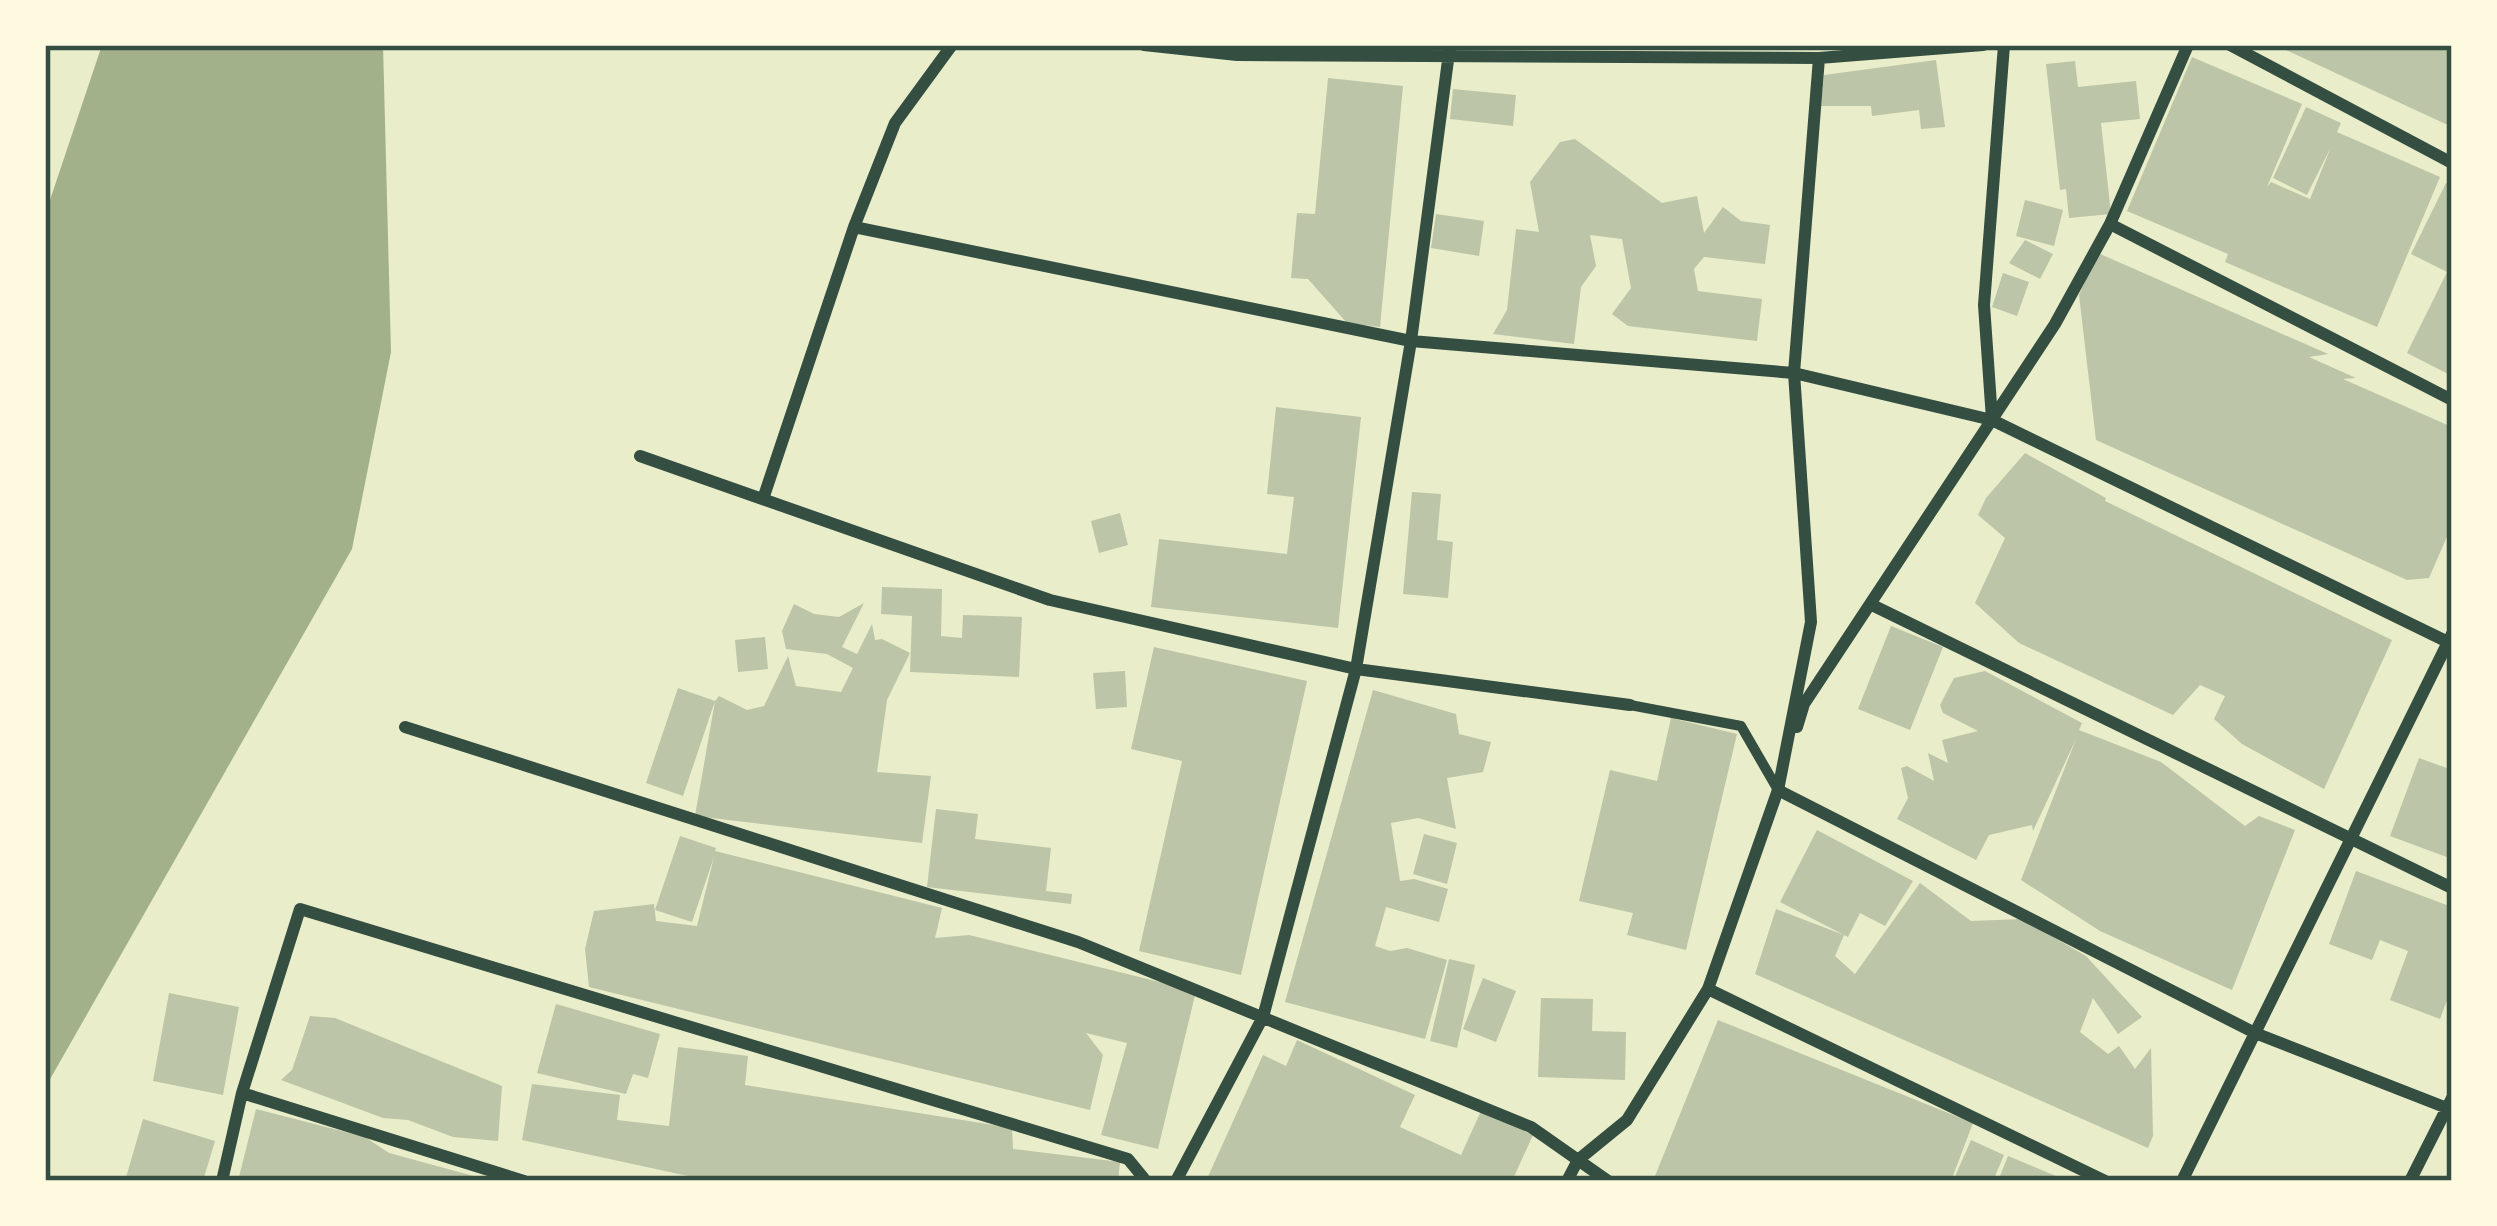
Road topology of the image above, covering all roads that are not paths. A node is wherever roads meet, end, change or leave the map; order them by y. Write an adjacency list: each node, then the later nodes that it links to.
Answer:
1 (952, 45): 11 (street)
2 (1144, 45): 7 (street)
3 (1983, 45): 8 (street)
4 (2004, 45): 15 (street)
5 (2188, 45): 10 (street)
6 (2230, 45): 9 (street)
7 (1450, 51): 8 (street); 12 (street)
8 (1819, 58): 13 (street)
9 (2452, 164)
10 (2110, 224): 14 (street); 15 (street)
11 (854, 226): 12 (street); 17 (street)
12 (1411, 341): 13 (street); 20 (street)
13 (1794, 373): 15 (street); 23 (street)
14 (2452, 400)
15 (1992, 420): 18 (street); 19 (street)
16 (640, 456): 17 (street)
17 (763, 499): 20 (street)
18 (1870, 604): 23 (street); 24 (street)
19 (2451, 640): 24 (street)
20 (1356, 669): 21 (street); 27 (street)
21 (1630, 705): 23 (street)
22 (405, 727): 27 (street)
23 (1778, 790): 26 (street); 28 (street)
24 (2350, 839): 25 (street); 28 (street)
25 (2452, 889)
26 (1708, 989): 31 (street); 38 (street)
27 (1263, 1017): 31 (street); 35 (street)
28 (2255, 1033): 30 (street); 39 (street)
29 (242, 1094): 32 (street); 33 (street); 34 (street)
30 (2450, 1105): 40 (street)
31 (1579, 1160): 36 (street); 37 (street)
32 (222, 1181)
33 (524, 1181)
34 (1146, 1181)
35 (1176, 1181)
36 (1568, 1181)
37 (1608, 1181)
38 (2105, 1181)
39 (2182, 1181)
40 (2410, 1181)

